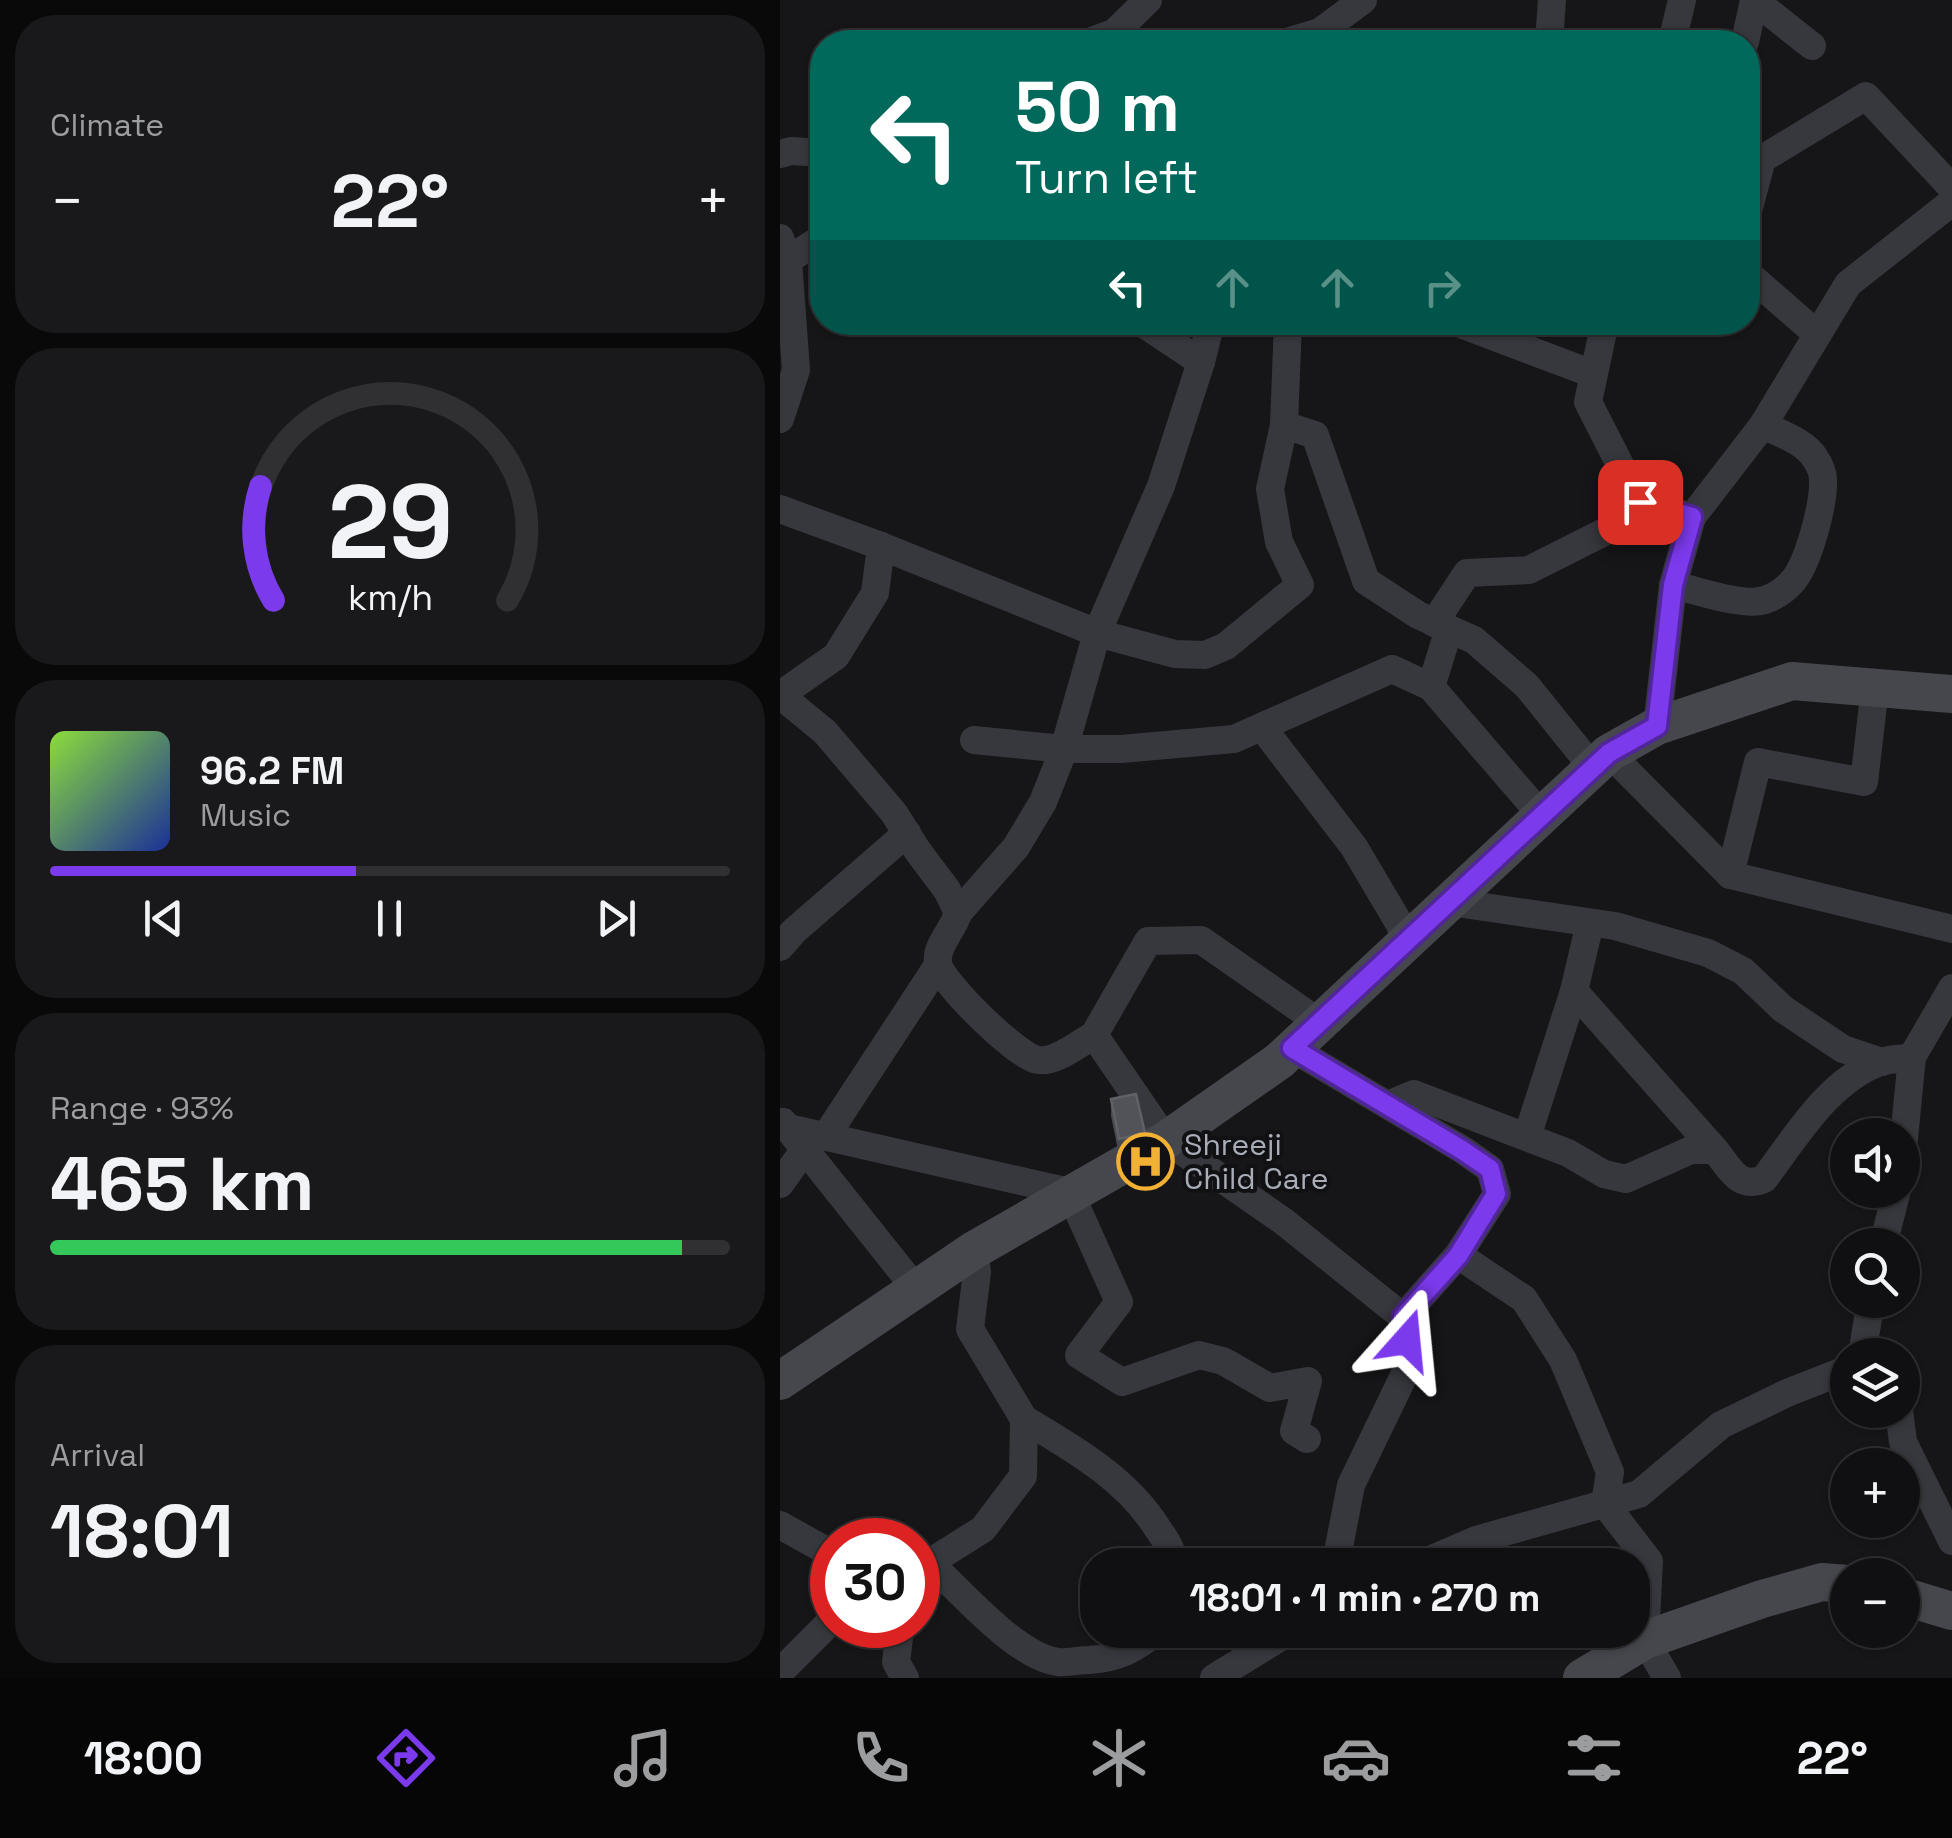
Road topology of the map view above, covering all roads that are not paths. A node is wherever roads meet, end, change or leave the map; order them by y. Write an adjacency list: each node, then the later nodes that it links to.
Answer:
1 (1148, 0): 6 (street)
2 (1363, 0): 7 (street)
3 (1552, 0): 8 (street)
4 (1682, 0): 9 (street)
5 (1754, 0): 10 (street); 11 (street)
6 (1116, 30)
7 (1323, 30)
8 (1550, 30)
9 (1675, 30)
10 (1748, 30)
11 (1812, 46)
12 (810, 152): 13 (street)
13 (780, 154)
14 (1760, 154): 15 (street)
15 (1952, 188)
16 (1952, 202): 20 (street)
17 (810, 243): 18 (street)
18 (783, 255): 28 (street)
19 (1760, 285): 20 (street)
20 (1816, 334): 29 (street)
21 (1160, 335): 26 (street)
22 (1208, 335): 26 (street)
23 (1288, 335): 30 (street)
24 (1490, 335): 27 (street)
25 (1603, 335): 27 (street)
26 (1201, 362): 37 (street)
27 (1593, 374): 31 (street)
28 (780, 419)
29 (1763, 425): 33 (street); 35 (street)
30 (1284, 426): 36 (street); 37 (street)
31 (1640, 502): 33 (street); 36 (street)
32 (780, 509): 34 (street)
33 (1692, 517): 35 (street)
34 (881, 546): 37 (street); 41 (street)
35 (1673, 585): 42 (street)
36 (1442, 626): 38 (street); 46 (street)
37 (1096, 634): 45 (street)
38 (1431, 686): 43 (street); 47 (street)
39 (1875, 688): 40 (street); 42 (street); 49 (street)
40 (1952, 694)
41 (780, 695): 48 (street)
42 (1657, 726): 46 (street)
43 (1262, 727): 45 (street); 54 (street)
44 (974, 740): 45 (street)
45 (1064, 750): 51 (street)
46 (1601, 761): 47 (street); 49 (street)
47 (1542, 816): 50 (street)
48 (907, 834): 51 (street); 55 (street)
49 (1730, 874): 53 (street)
50 (1450, 902): 52 (street); 54 (street)
51 (958, 913): 56 (street)
52 (1590, 922): 58 (street); 63 (street)
53 (1952, 929)
54 (1409, 940): 59 (street)
55 (780, 947)
56 (938, 965): 60 (street); 66 (street)
57 (1952, 988): 62 (street)
58 (1574, 992): 67 (street); 69 (street)
59 (1320, 1023): 60 (street); 61 (street)
60 (1094, 1035): 68 (street)
61 (1292, 1048): 64 (street); 68 (street)
62 (1912, 1058): 63 (street); 65 (street)
63 (1882, 1062): 69 (street)
64 (1388, 1106): 67 (street); 73 (street)
65 (1906, 1118)
66 (800, 1133): 70 (street); 71 (street); 74 (street)
67 (1527, 1137): 69 (street)
68 (1166, 1140): 71 (street); 75 (street)
69 (1715, 1150)
70 (780, 1184)
71 (1072, 1194): 72 (street); 80 (street)
72 (974, 1250): 74 (street); 78 (street)
73 (1458, 1256): 75 (street); 81 (street)
74 (916, 1289): 77 (street)
75 (1403, 1317): 86 (street)
76 (1830, 1372): 81 (street)
77 (780, 1380)
78 (1024, 1419): 85 (street); 89 (street)
79 (1901, 1428): 83 (street)
80 (1307, 1440)
81 (1605, 1504): 87 (street); 88 (street)
82 (780, 1525): 84 (street)
83 (1952, 1541)
84 (810, 1542)
85 (1169, 1548)
86 (1339, 1548)
87 (1457, 1548)
88 (1639, 1548)
89 (940, 1557)
90 (940, 1580): 97 (street)
91 (1830, 1583): 94 (street)
92 (1920, 1601): 93 (street)
93 (1952, 1611)
94 (1650, 1638)
95 (810, 1642): 101 (street)
96 (898, 1648): 102 (street)
97 (1138, 1648)
98 (1263, 1648): 103 (street)
99 (1632, 1648): 104 (street)
100 (1650, 1648): 105 (street)
101 (780, 1672)
102 (905, 1678)
103 (1214, 1678)
104 (1582, 1678)
105 (1667, 1678)

